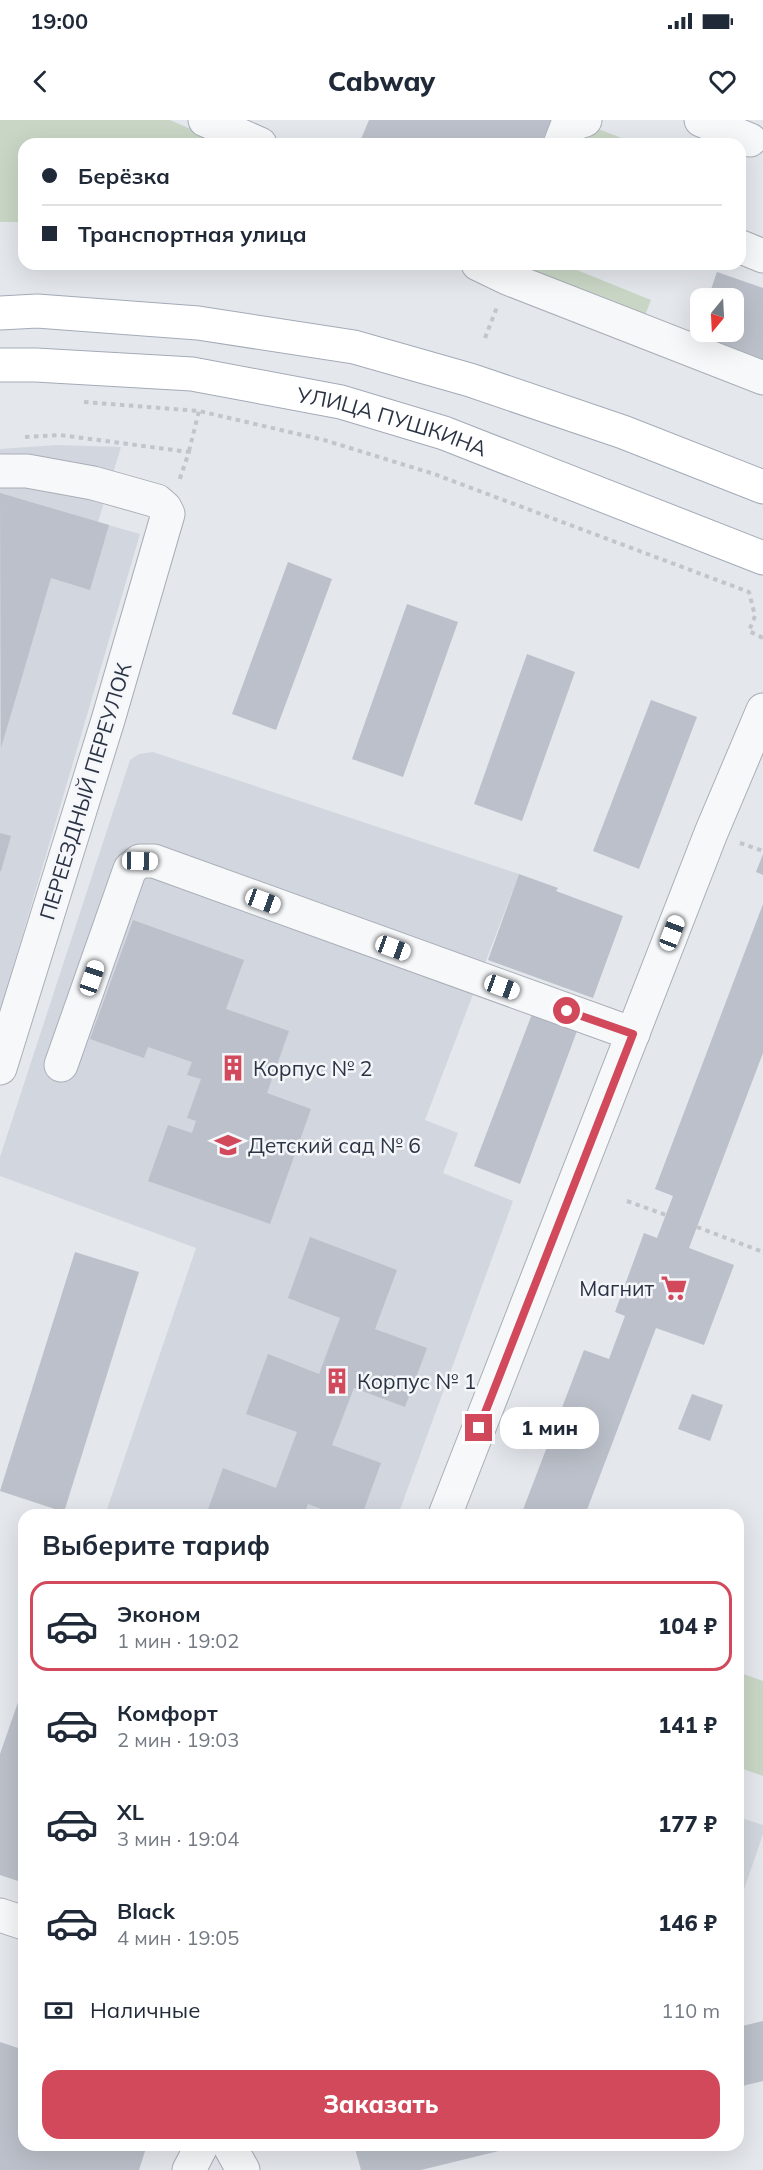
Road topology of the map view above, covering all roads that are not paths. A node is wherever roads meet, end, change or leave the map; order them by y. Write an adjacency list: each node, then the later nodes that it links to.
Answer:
1 (205, 120): 4 (street)
2 (585, 120): 5 (street)
3 (701, 120): 6 (street)
4 (246, 138)
5 (562, 138)
6 (745, 138)
7 (746, 138): 8 (street)
8 (750, 140)
9 (510, 271): 12 (street)
10 (0, 313): 14 (main road)
11 (0, 365): 15 (main road, УЛИЦА ПУШКИНА)
12 (763, 378)
13 (0, 471): 19 (street, ПЕРЕЕЗДНЫЙ ПЕРЕУЛОК)
14 (763, 488)
15 (763, 558)
16 (763, 710): 17 (street)
17 (633, 1034): 18 (street); 20 (street)
18 (61, 1065)
19 (0, 1068)
20 (447, 1509)
21 (0, 1915): 22 (street)
22 (18, 1921)
23 (199, 2151): 25 (street)
24 (232, 2151): 26 (street)
25 (189, 2170)
26 (243, 2170)

